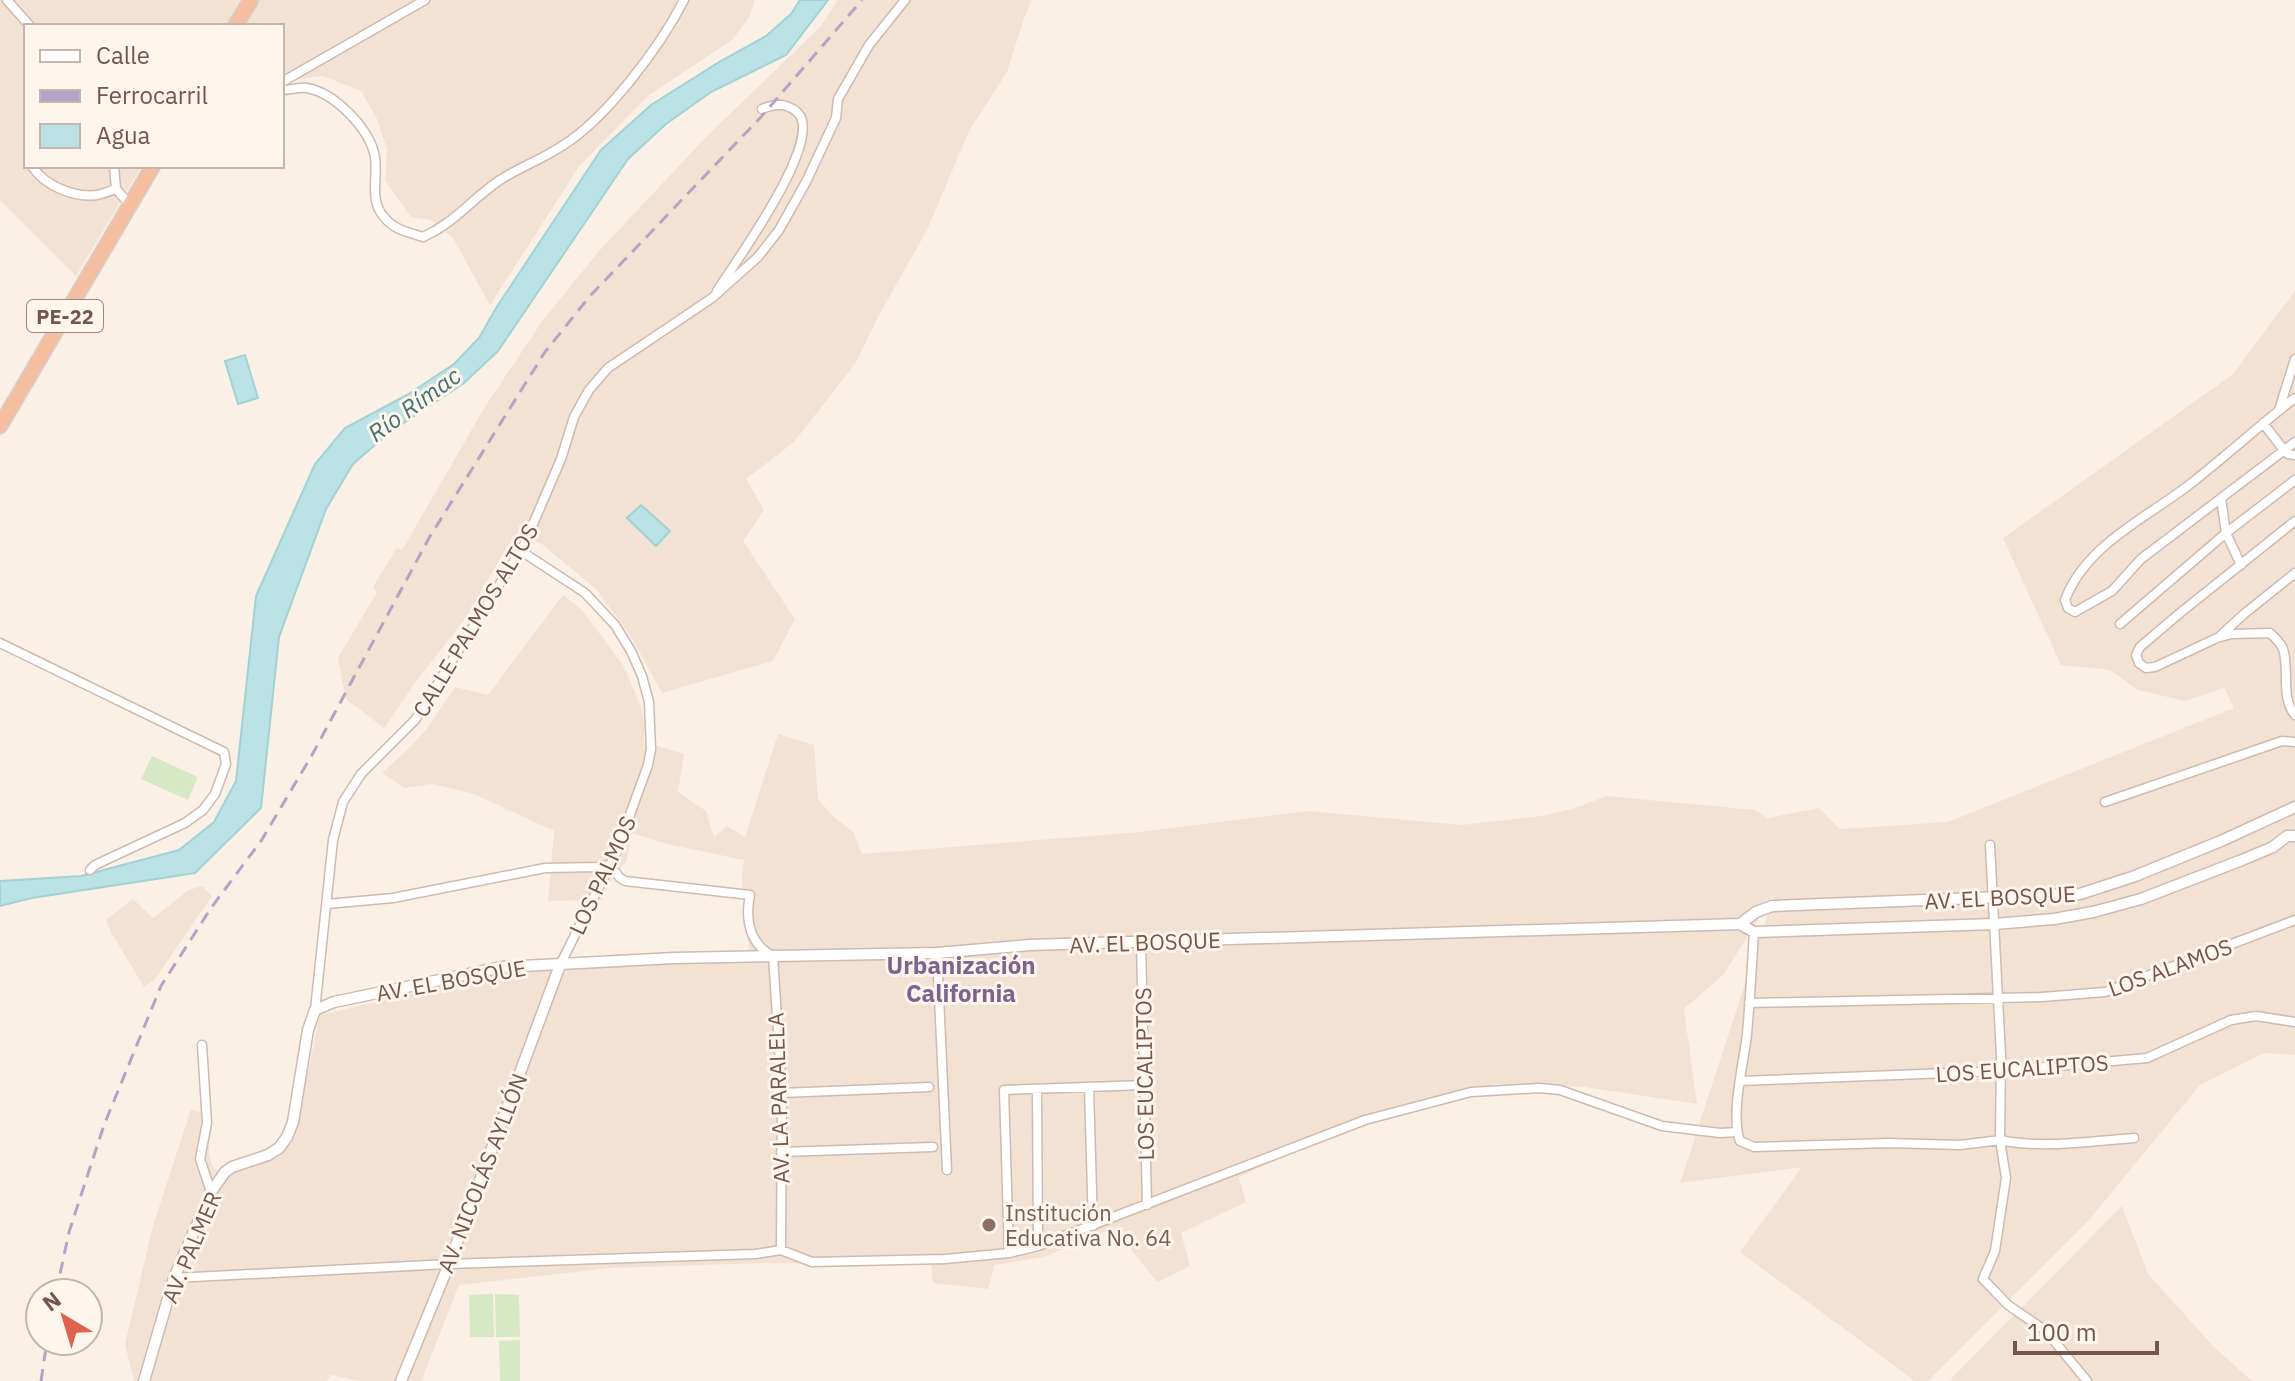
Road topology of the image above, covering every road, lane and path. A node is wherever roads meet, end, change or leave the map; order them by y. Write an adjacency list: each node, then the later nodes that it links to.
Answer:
1 (7, 0): 6 (street)
2 (251, 0): 7 (highway)
3 (425, 0): 8 (street)
4 (684, 0): 9 (street)
5 (905, 0): 16 (street, CALLE PALMOS ALTOS)
6 (28, 24)
7 (236, 24)
8 (284, 81)
9 (284, 90)
10 (762, 109): 16 (street)
11 (34, 168): 14 (street)
12 (114, 168): 14 (street)
13 (152, 168): 15 (highway, PE-22)
14 (116, 189): 15 (street)
15 (130, 205): 21 (highway, PE-22)
16 (712, 298): 29 (street, CALLE PALMOS ALTOS)
17 (2295, 359): 19 (street)
18 (2295, 398): 19 (street)
19 (2279, 410): 20 (street)
20 (2263, 423): 23 (street); 26 (street)
21 (0, 426)
22 (2295, 442): 23 (street)
23 (2284, 450): 24 (street); 26 (street)
24 (2295, 455)
25 (2295, 480): 28 (street)
26 (2221, 498): 28 (street)
27 (2295, 521): 30 (street)
28 (2226, 533): 30 (street); 32 (street)
29 (521, 551): 41 (street, LOS PALMOS); 44 (street, CALLE PALMOS ALTOS)
30 (2241, 565): 33 (street)
31 (2295, 573): 33 (street)
32 (2120, 624)
33 (2217, 638): 35 (street)
34 (0, 643): 42 (street)
35 (2295, 715)
36 (2295, 742): 37 (street)
37 (2105, 802)
38 (2295, 807): 43 (street, AV. EL BOSQUE)
39 (2295, 836): 47 (street, AV. EL BOSQUE)
40 (1990, 845): 43 (street)
41 (610, 865): 44 (street); 51 (street); 52 (street, LOS PALMOS)
42 (90, 870)
43 (1993, 898): 46 (street, AV. EL BOSQUE); 47 (street)
44 (327, 904): 55 (street, CALLE PALMOS ALTOS)
45 (2295, 920): 53 (street, LOS ALAMOS)
46 (1740, 924): 48 (street); 49 (street, AV. EL BOSQUE)
47 (1994, 924): 48 (street, AV. EL BOSQUE); 53 (street)
48 (1754, 932): 54 (street)
49 (1141, 942): 50 (street, AV. EL BOSQUE); 60 (street, LOS EUCALIPTOS)
50 (937, 953): 51 (street, AV. EL BOSQUE); 70 (street)
51 (768, 954): 52 (street, AV. EL BOSQUE); 64 (street, AV. LA PARALELA)
52 (560, 965): 55 (street, AV. EL BOSQUE); 77 (street, AV. NICOLÁS AYLLÓN)
53 (1997, 997): 54 (street, LOS ALAMOS); 58 (street)
54 (1749, 1003): 59 (street)
55 (315, 1010): 71 (street, AV. PALMER)
56 (2295, 1022): 58 (street, LOS EUCALIPTOS)
57 (202, 1045): 71 (street)
58 (2001, 1071): 59 (street, LOS EUCALIPTOS); 67 (street)
59 (1740, 1081): 65 (street)
60 (1144, 1085): 62 (street); 72 (street, LOS EUCALIPTOS)
61 (929, 1087): 64 (street)
62 (1089, 1088): 63 (street); 73 (street)
63 (1037, 1089): 74 (street); 76 (street)
64 (782, 1093): 69 (street, AV. LA PARALELA)
65 (1737, 1132): 67 (street); 72 (street)
66 (2134, 1138): 67 (street)
67 (2000, 1140): 81 (street)
68 (933, 1147): 69 (street)
69 (781, 1152): 75 (street, AV. LA PARALELA)
70 (947, 1170)
71 (211, 1192): 78 (street, AV. PALMER)
72 (1147, 1205): 73 (street)
73 (1093, 1226): 74 (street)
74 (1038, 1246): 76 (street)
75 (781, 1250): 76 (street); 77 (street)
76 (1009, 1253)
77 (449, 1264): 78 (street); 80 (street, AV. NICOLÁS AYLLÓN)
78 (174, 1278): 79 (street, AV. PALMER)
79 (144, 1381)
80 (401, 1381)
81 (2087, 1381)

